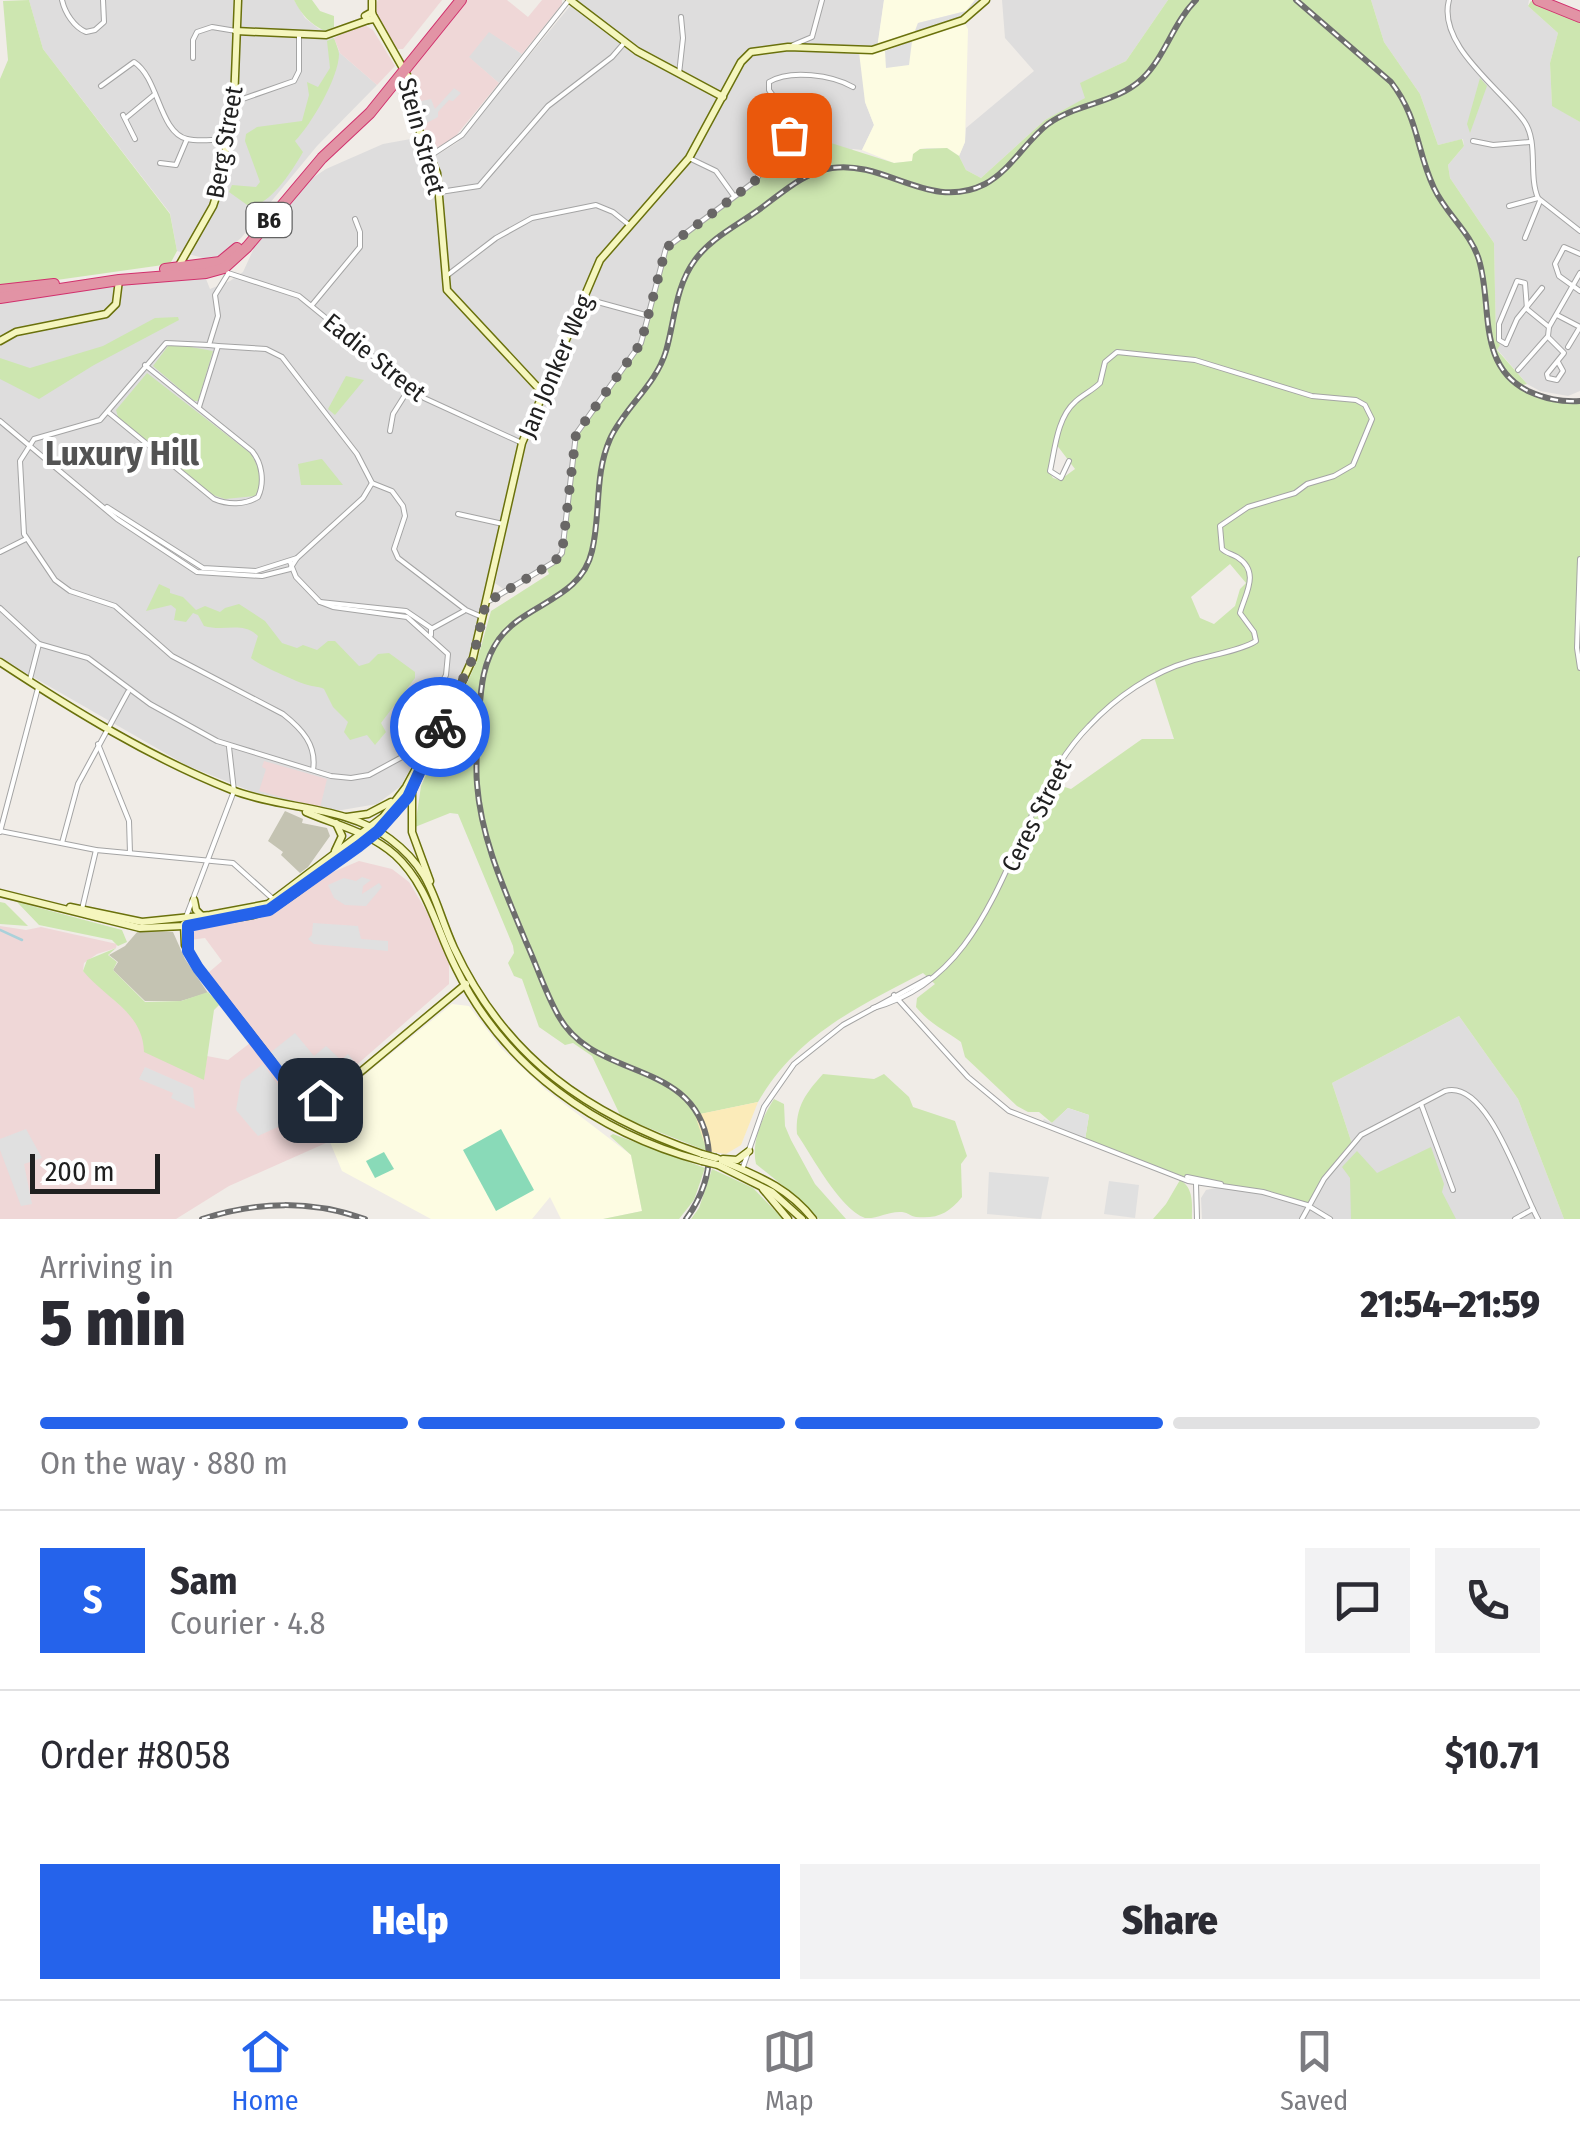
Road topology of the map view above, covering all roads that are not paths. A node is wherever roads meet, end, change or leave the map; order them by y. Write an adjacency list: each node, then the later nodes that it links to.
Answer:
1 (62, 0): 2 (street)
2 (104, 0)
3 (238, 0): 16 (main road, Berg Street)
4 (452, 0): 21 (highway, B6)
5 (461, 0): 21 (highway, B6)
6 (570, 0): 18 (main road); 33 (street)
7 (822, 0): 19 (street)
8 (986, 0): 19 (main road, Jan Jonker Weg)
9 (1449, 0): 32 (street)
10 (1538, 0): 13 (highway)
11 (1548, 0): 13 (highway)
12 (372, 1): 14 (main road)
13 (1580, 15)
14 (369, 16): 17 (main road); 21 (main road, Stein Street)
15 (680, 17): 22 (street)
16 (236, 30): 17 (main road); 20 (street); 27 (main road, Berg Street)
17 (299, 36): 27 (street)
18 (625, 42): 22 (main road); 36 (street)
19 (792, 47): 26 (main road, Jan Jonker Weg)
20 (193, 58)
21 (403, 68): 33 (main road, Stein Street); 45 (highway, B6)
22 (679, 74): 26 (main road)
23 (101, 86): 25 (street)
24 (853, 87): 37 (street)
25 (156, 94): 28 (street); 29 (street)
26 (723, 97): 34 (main road, Jan Jonker Weg)
27 (234, 102): 30 (main road, Berg Street)
28 (135, 138)
29 (188, 139): 30 (street); 35 (street)
30 (227, 140): 46 (main road, Berg Street)
31 (1473, 141): 32 (street)
32 (1530, 142): 38 (street)
33 (430, 156): 36 (main road, Stein Street)
34 (690, 158): 37 (street); 41 (main road, Jan Jonker Weg)
35 (160, 163)
36 (440, 192): 48 (main road, Stein Street)
37 (735, 196): 58 (street)
38 (1539, 199): 39 (street); 42 (street); 43 (street)
39 (1508, 206)
40 (356, 219): 55 (street)
41 (628, 224): 48 (street); 54 (main road, Jan Jonker Weg)
42 (1579, 230)
43 (1525, 238)
44 (1580, 254): 50 (street)
45 (224, 268): 46 (highway); 55 (street, Eadie Street); 62 (street)
46 (176, 271): 49 (highway)
47 (1580, 273): 50 (street)
48 (445, 277): 69 (main road, Stein Street)
49 (119, 278): 53 (highway); 61 (main road)
50 (1572, 287): 52 (street); 57 (street)
51 (1542, 288): 56 (street)
52 (1580, 291)
53 (0, 294)
54 (583, 298): 58 (street); 69 (main road, Jan Jonker Weg)
55 (312, 306): 68 (street, Eadie Street)
56 (1527, 308): 56 (street); 59 (street)
57 (1558, 315): 59 (street); 64 (street)
58 (649, 316): 85 (street)
59 (1549, 327): 60 (street)
60 (1548, 336): 65 (street); 67 (street)
61 (0, 340)
62 (209, 345): 63 (street); 66 (street)
63 (218, 346): 70 (street); 77 (street)
64 (1568, 346)
65 (1558, 362)
66 (146, 365): 70 (street); 71 (street)
67 (1518, 370)
68 (410, 387): 73 (street); 74 (street, Eadie Street)
69 (542, 392): 74 (main road, Jan Jonker Weg)
70 (199, 408): 71 (street)
71 (108, 412): 75 (street)
72 (0, 422): 75 (street)
73 (390, 432)
74 (522, 443): 79 (main road, Jan Jonker Weg)
75 (30, 444): 80 (street); 83 (street)
76 (1068, 461): 120 (street, Ceres Street)
77 (372, 483): 83 (street); 87 (street)
78 (458, 514): 79 (street)
79 (503, 524): 85 (main road, Jan Jonker Weg)
80 (26, 539): 81 (street); 99 (street)
81 (0, 552)
82 (1580, 559): 92 (street)
83 (290, 565): 84 (street)
84 (320, 602): 89 (street); 89 (street)
85 (486, 603): 88 (main road, Jan Jonker Weg)
86 (0, 608): 90 (street)
87 (466, 610): 88 (street); 89 (street)
88 (482, 617): 100 (main road, Jan Jonker Weg)
89 (431, 632): 99 (street)
90 (39, 644): 93 (street); 95 (street)
91 (0, 662): 93 (main road)
92 (1580, 668)
93 (29, 682): 94 (main road)
94 (38, 688): 96 (main road); 106 (street)
95 (129, 690): 96 (street); 98 (street)
96 (108, 727): 97 (street); 101 (main road)
97 (98, 744): 108 (street); 110 (street)
98 (229, 746): 99 (street); 101 (street)
99 (313, 771)
100 (409, 789): 103 (main road); 105 (main road, Jan Jonker Weg); 113 (main road)
101 (234, 791): 102 (main road); 112 (street)
102 (300, 809): 103 (main road); 104 (main road)
103 (346, 817): 105 (main road)
104 (336, 824): 107 (main road); 111 (main road)
105 (375, 829): 107 (main road, Jan Jonker Weg); 113 (main road)
106 (0, 831): 108 (street)
107 (367, 835): 111 (main road, Jan Jonker Weg); 116 (main road, Jan Jonker Weg); 121 (main road)
108 (62, 843): 109 (street)
109 (96, 850): 110 (street); 117 (street)
110 (130, 853): 112 (street)
111 (331, 856): 116 (main road, Jan Jonker Weg)
112 (209, 860): 114 (street); 118 (street)
113 (430, 882): 121 (main road)
114 (259, 887): 116 (street); 116 (street)
115 (0, 893): 117 (main road, Jan Jonker Weg)
116 (273, 904): 118 (main road, Jan Jonker Weg); 119 (main road, Jan Jonker Weg)
117 (81, 911): 118 (main road, Jan Jonker Weg)
118 (188, 916): 119 (main road, Jan Jonker Weg); 119 (main road); 124 (main road)
119 (204, 916)
120 (930, 977): 122 (street, Ceres Street); 123 (street, Ceres Street)
121 (468, 983): 124 (main road); 126 (main road); 131 (main road)
122 (910, 992): 123 (street, Ceres Street); 127 (street)
123 (895, 997): 125 (street, Ceres Street); 127 (street); 128 (street, Ceres Street)
124 (447, 999): 126 (main road)
125 (884, 1005): 127 (street); 128 (street, Ceres Street)
126 (477, 1006): 131 (main road)
127 (902, 1007): 134 (street)
128 (873, 1008): 130 (street, Ceres Street)
129 (1421, 1104): 138 (street); 140 (street); 141 (street)
130 (749, 1151): 132 (main road); 133 (street, Ceres Street)
131 (702, 1157): 132 (main road, bridge)
132 (717, 1161): 133 (main road)
133 (742, 1172): 135 (main road); 144 (main road)
134 (1193, 1181): 136 (street); 137 (street); 139 (street)
135 (757, 1182): 142 (main road); 143 (main road)
136 (1211, 1186): 137 (street); 139 (street)
137 (1226, 1186): 140 (street)
138 (1453, 1190)
139 (1196, 1193): 145 (street)
140 (1307, 1206): 146 (street); 147 (street)
141 (1532, 1209): 148 (street); 149 (street)
142 (788, 1219)
143 (802, 1219)
144 (813, 1219)
145 (1197, 1219)
146 (1302, 1219)
147 (1330, 1219)
148 (1515, 1219)
149 (1538, 1219)

